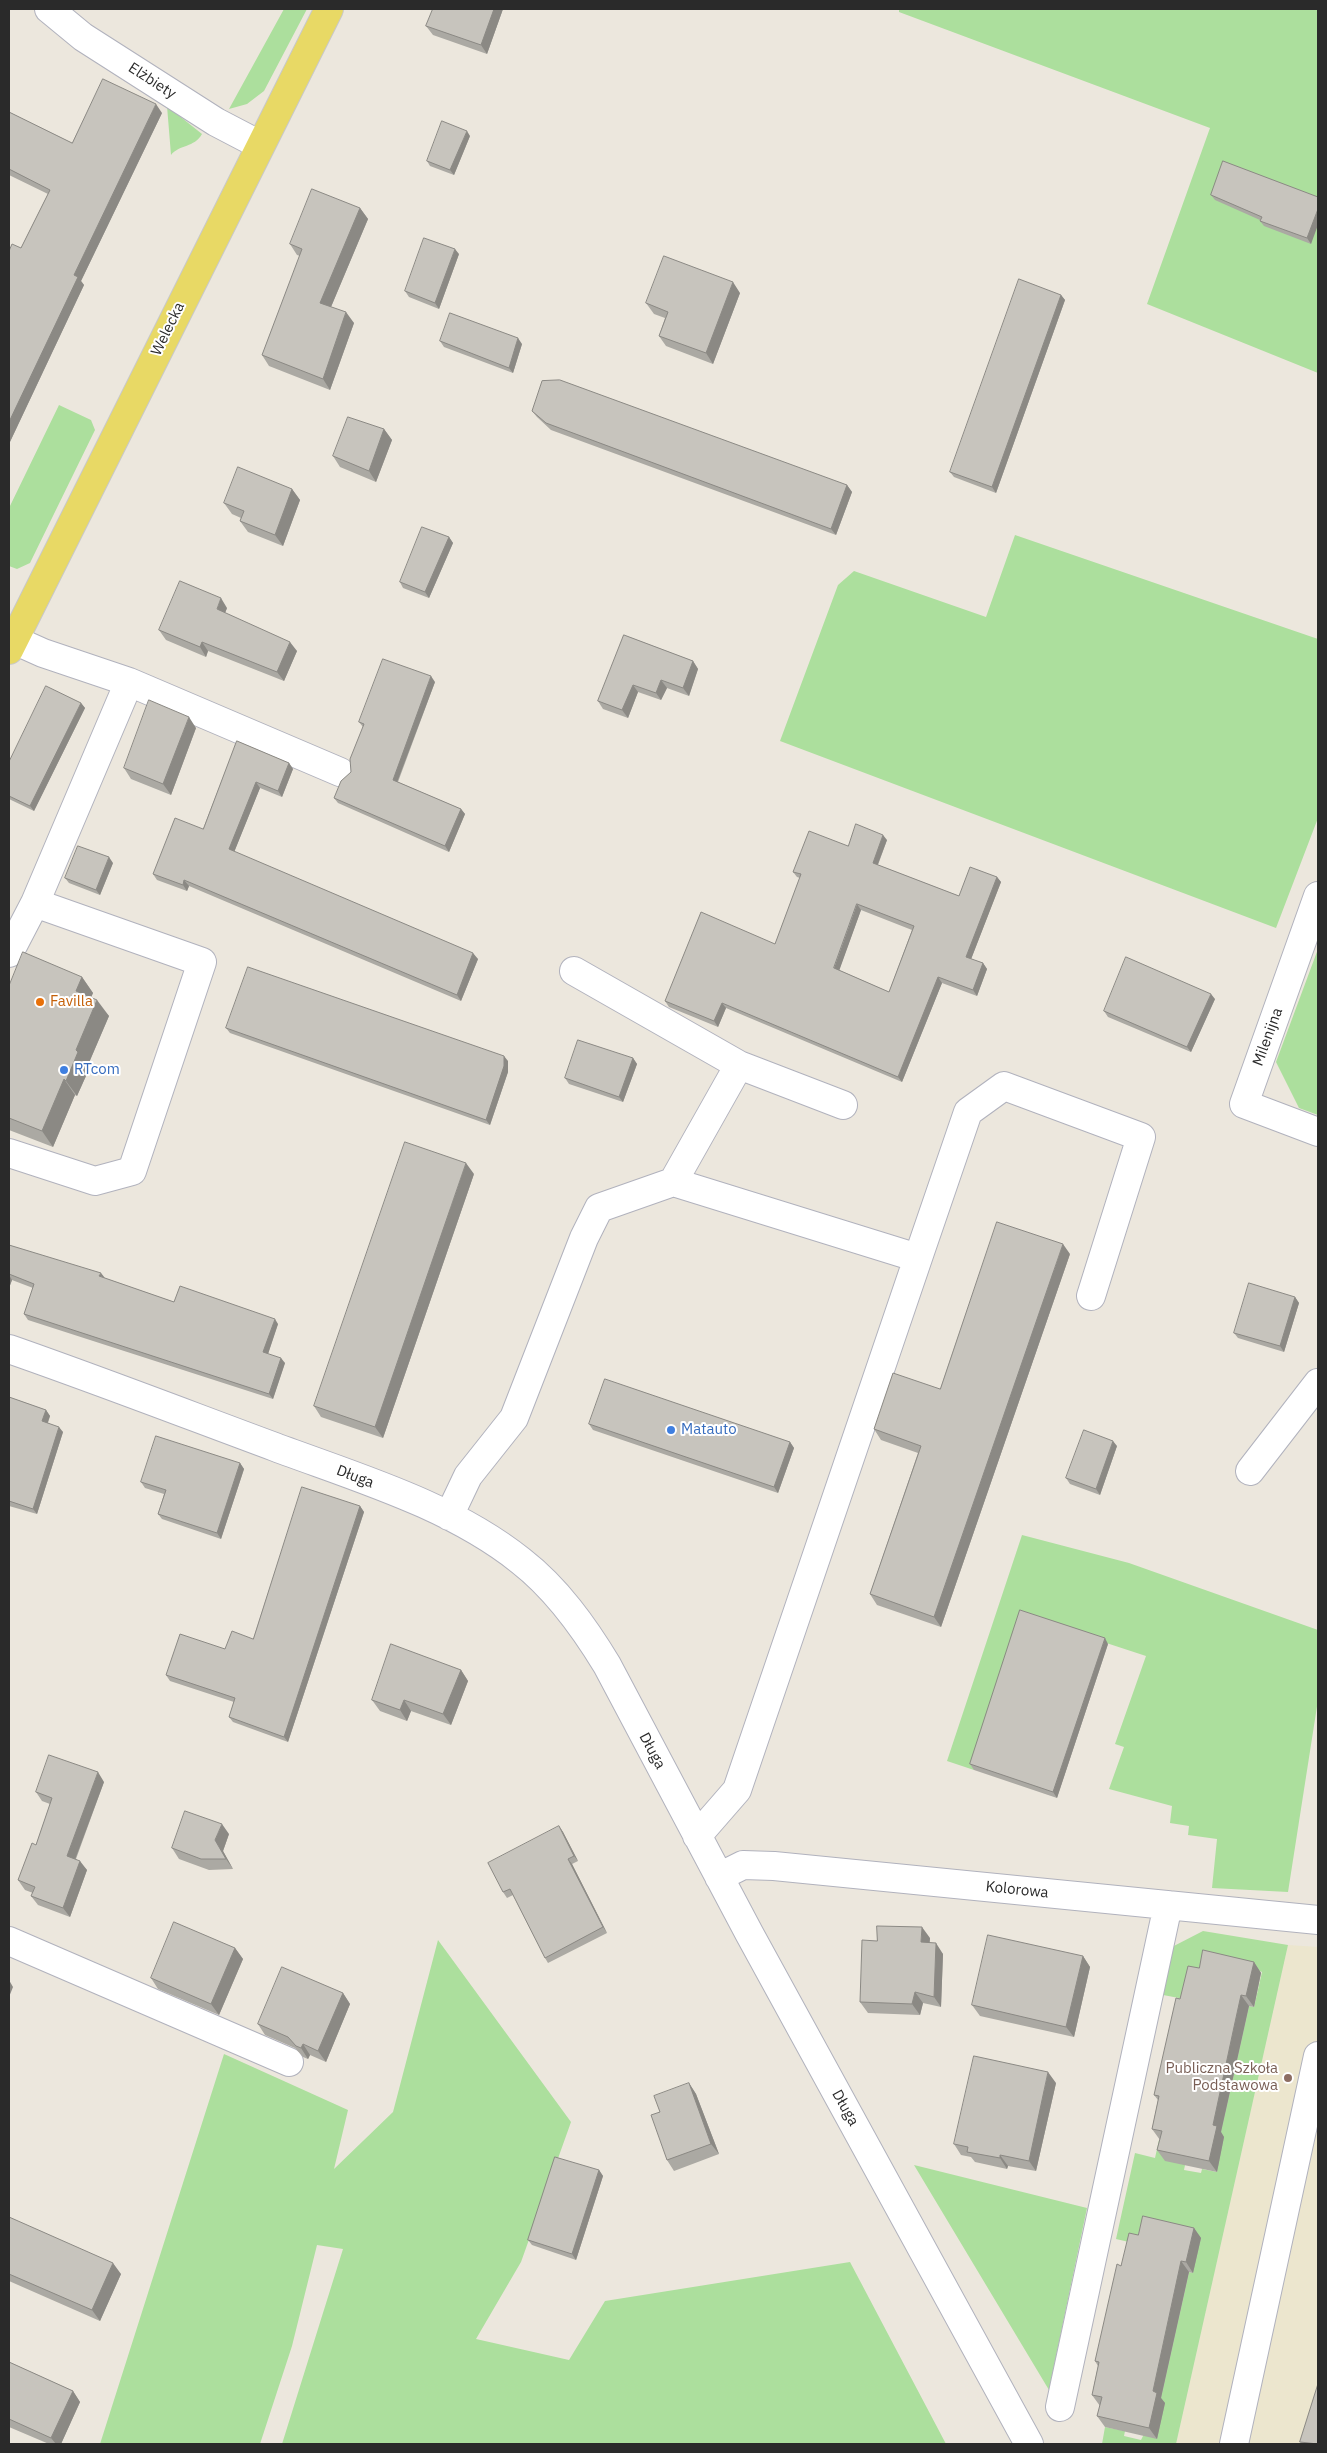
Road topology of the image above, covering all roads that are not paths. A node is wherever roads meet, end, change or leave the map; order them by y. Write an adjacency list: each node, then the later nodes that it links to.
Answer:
1 (50, 9): 3 (street, Elżbiety)
2 (329, 9): 3 (main road, Welecka)
3 (260, 145): 4 (main road, Welecka)
4 (11, 645): 5 (street)
5 (130, 682): 6 (street); 8 (street)
6 (340, 772)
7 (1318, 896): 13 (street, Milenijna)
8 (35, 903): 9 (street); 14 (street)
9 (9, 953)
10 (574, 971): 11 (street)
11 (738, 1065): 12 (street); 15 (street)
12 (842, 1105)
13 (1318, 1132)
14 (9, 1153)
15 (673, 1182): 16 (street); 21 (street)
16 (918, 1258): 17 (street); 22 (street)
17 (1092, 1296)
18 (9, 1349): 21 (street, Długa)
19 (1318, 1383): 20 (street)
20 (1250, 1471)
21 (449, 1516): 22 (street, Długa)
22 (697, 1836): 23 (street, Długa)
23 (719, 1877): 24 (street, Kolorowa); 30 (street, Długa)
24 (1168, 1905): 25 (street, Kolorowa); 29 (street)
25 (1318, 1920)
26 (9, 1941): 28 (street)
27 (1318, 2056): 31 (street)
28 (289, 2062)
29 (1060, 2408)
30 (1030, 2444)
31 (1234, 2444)

